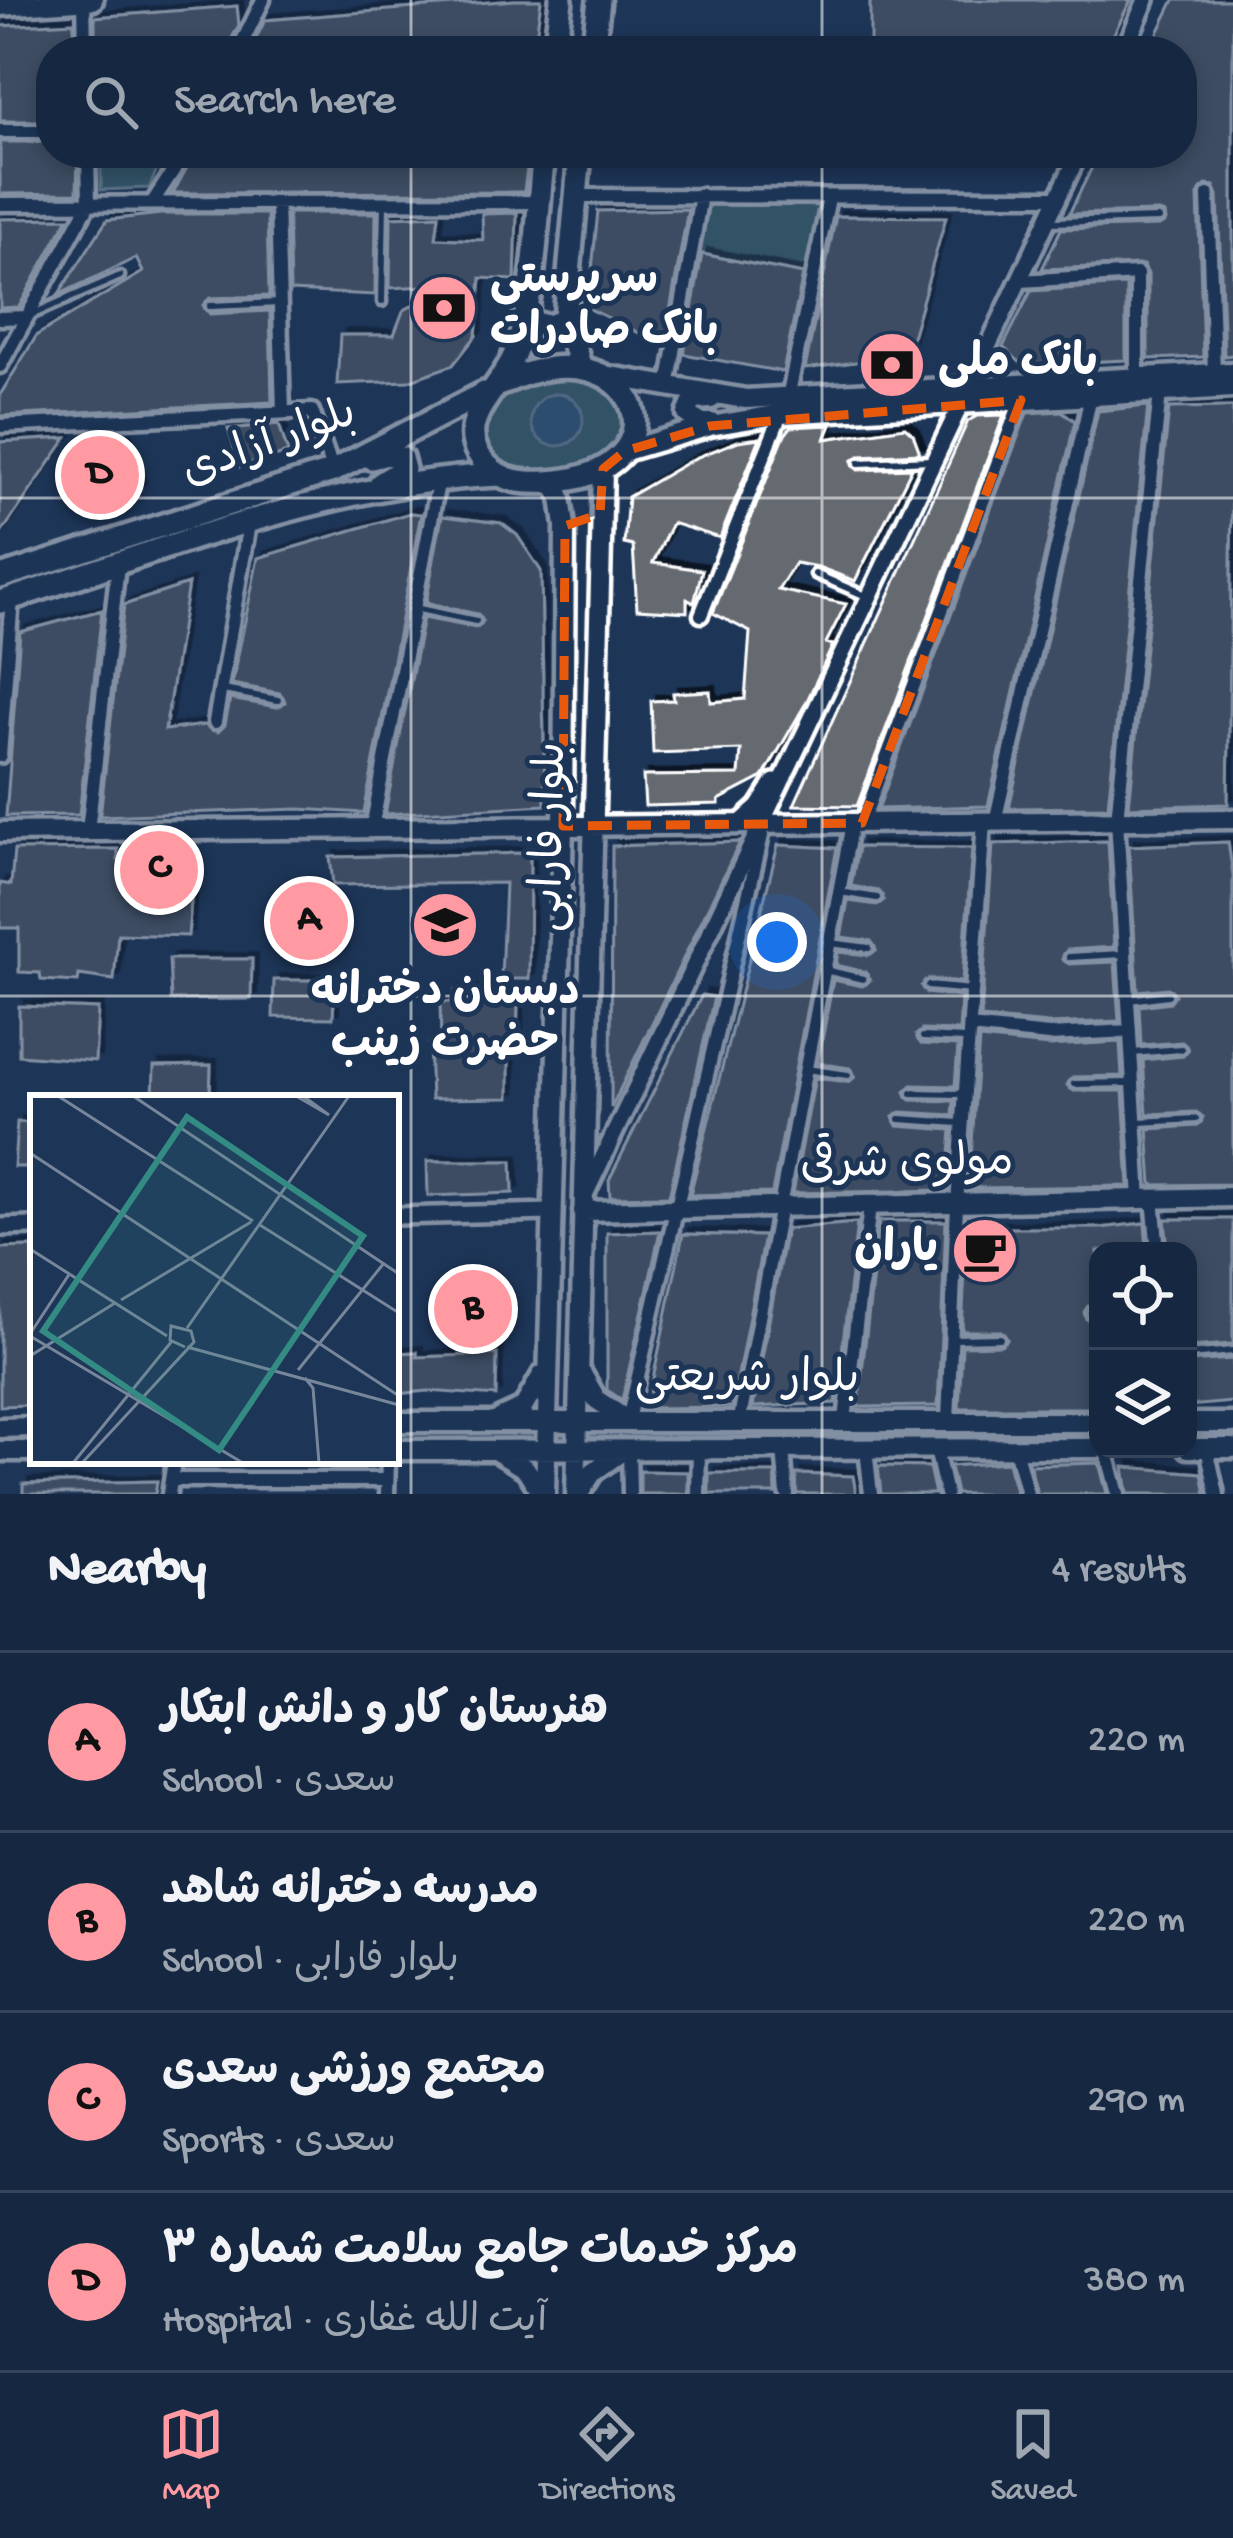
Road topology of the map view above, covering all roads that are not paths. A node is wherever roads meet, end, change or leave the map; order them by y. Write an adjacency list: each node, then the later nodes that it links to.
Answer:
1 (87, 0): 6 (main road); 9 (street)
2 (262, 0): 10 (street)
3 (548, 0): 8 (main road)
4 (615, 0): 7 (main road)
5 (1147, 0): 11 (street)
6 (0, 5)
7 (598, 9)
8 (560, 11)
9 (86, 36)
10 (245, 36)
11 (1131, 36)
12 (0, 131): 13 (street)
13 (36, 131)
14 (88, 168): 26 (street)
15 (175, 168): 27 (street)
16 (542, 168): 25 (main road)
17 (578, 168): 21 (main road)
18 (1072, 168): 22 (street)
19 (701, 194): 21 (street); 23 (street); 47 (street)
20 (1208, 195): 43 (street)
21 (574, 196): 40 (main road)
22 (1059, 197): 23 (street); 31 (street)
23 (829, 198): 54 (street)
24 (384, 202): 25 (street); 28 (street); 34 (lane)
25 (538, 202): 37 (main road)
26 (89, 203): 27 (street); 29 (street); 38 (street)
27 (152, 203): 28 (street)
28 (277, 203): 35 (street)
29 (0, 204)
30 (1159, 219): 31 (lane)
31 (1047, 222): 33 (street)
32 (120, 276): 38 (lane)
33 (1019, 280): 45 (street); 50 (street)
34 (382, 302)
35 (280, 303): 36 (lane); 55 (street)
36 (210, 306)
37 (526, 314): 40 (main road); 46 (main road)
38 (27, 317): 39 (street); 41 (street)
39 (0, 318)
40 (565, 318): 42 (main road)
41 (0, 366)
42 (581, 368): 44 (main road); 46 (main road)
43 (1223, 372): 45 (main road)
44 (609, 376): 47 (main road); 58 (main road)
45 (1137, 377): 50 (main road)
46 (495, 387): 61 (main road, بلوار آزادی); 63 (main road)
47 (668, 387): 52 (main road)
48 (1233, 388): 49 (main road)
49 (1160, 392): 51 (main road); 84 (street)
50 (965, 395): 53 (main road); 54 (main road); 59 (street)
51 (1091, 396): 53 (main road); 85 (street)
52 (746, 400): 54 (main road); 56 (main road)
53 (1021, 400): 86 (street)
54 (785, 406): 56 (main road); 76 (street)
55 (283, 412): 57 (street); 61 (street)
56 (725, 423): 58 (main road)
57 (0, 426)
58 (625, 451): 62 (main road)
59 (934, 460): 60 (lane); 73 (street)
60 (859, 463)
61 (343, 466): 66 (main road); 72 (main road, بلوار آزادی)
62 (603, 469): 65 (main road); 67 (main road, بلوار فارابی)
63 (500, 475): 64 (main road, بلوار آزادی); 65 (main road)
64 (439, 478): 66 (main road, بلوار آزادی); 75 (street)
65 (554, 482): 69 (main road, بلوار فارابی)
66 (368, 489): 68 (main road, بلوار آزادی)
67 (600, 523): 69 (main road); 90 (main road, بلوار فارابی)
68 (249, 524): 70 (main road, بلوار آزادی); 78 (street)
69 (565, 526): 89 (main road, بلوار فارابی)
70 (118, 565): 74 (main road, بلوار آزادی); 92 (street)
71 (815, 574): 73 (lane)
72 (0, 578)
73 (869, 597): 81 (street)
74 (6, 600): 82 (street)
75 (414, 608): 77 (lane); 91 (street)
76 (701, 615)
77 (476, 621)
78 (221, 690): 79 (lane); 80 (street)
79 (278, 700)
80 (215, 722)
81 (802, 741): 87 (street); 88 (street)
82 (0, 756)
83 (1233, 819): 84 (main road)
84 (1117, 820): 85 (main road); 98 (street)
85 (989, 822): 86 (main road); 103 (street)
86 (857, 823): 88 (main road); 94 (street)
87 (739, 824): 88 (main road); 90 (main road)
88 (764, 824): 123 (street); 127 (street)
89 (563, 826): 90 (main road); 91 (main road); 128 (main road, بلوار فارابی)
90 (592, 826): 123 (main road, بلوار فارابی)
91 (373, 828): 92 (main road)
92 (88, 831): 93 (main road)
93 (0, 832)
94 (840, 892): 95 (lane); 96 (street)
95 (877, 898)
96 (830, 943): 97 (lane); 100 (street)
97 (868, 948)
98 (1126, 954): 99 (lane); 105 (street)
99 (1069, 957)
100 (825, 970): 101 (lane); 111 (street)
101 (862, 979)
102 (928, 986): 103 (lane)
103 (972, 990): 107 (street)
104 (1168, 995): 105 (lane)
105 (1129, 1000): 106 (street)
106 (1130, 1031): 107 (street); 110 (street)
107 (969, 1033): 108 (lane); 116 (street)
108 (923, 1037)
109 (1181, 1049): 110 (lane)
110 (1132, 1053): 113 (street)
111 (806, 1069): 112 (lane); 126 (street)
112 (848, 1075)
113 (1133, 1082): 114 (lane); 119 (street)
114 (1074, 1084)
115 (912, 1093): 116 (lane)
116 (965, 1094): 120 (street)
117 (900, 1119): 120 (lane)
118 (1196, 1119): 119 (lane)
119 (1135, 1122): 122 (street)
120 (963, 1123): 124 (street)
121 (1233, 1197): 122 (main road, مولوی شرقی)
122 (1146, 1199): 124 (main road, مولوی شرقی); 132 (street)
123 (583, 1204): 127 (main road, مولوی شرقی); 138 (main road, بلوار فارابی)
124 (957, 1204): 125 (main road, مولوی شرقی); 134 (street)
125 (870, 1206): 126 (main road, مولوی شرقی); 143 (street)
126 (779, 1208): 127 (main road, مولوی شرقی); 139 (street)
127 (673, 1211): 142 (street)
128 (551, 1212): 129 (street); 137 (main road, بلوار فارابی)
129 (399, 1216)
130 (30, 1226): 131 (street)
131 (0, 1227)
132 (1156, 1242)
133 (1000, 1338): 134 (lane)
134 (951, 1339): 145 (street)
135 (1233, 1351): 136 (lane)
136 (1197, 1354)
137 (548, 1359): 140 (main road, بلوار فارابی); 144 (main road)
138 (580, 1368): 141 (main road, بلوار فارابی); 142 (main road)
139 (740, 1419): 142 (main road, بلوار شریعتی); 143 (main road, بلوار شریعتی)
140 (546, 1420): 141 (main road, بلوار شریعتی); 144 (main road, بلوار شریعتی); 156 (main road, بلوار فارابی)
141 (579, 1420): 142 (main road, بلوار شریعتی); 163 (main road, بلوار فارابی)
142 (628, 1420)
143 (845, 1420): 145 (main road, بلوار شریعتی)
144 (490, 1421): 146 (main road, بلوار شریعتی); 155 (main road)
145 (948, 1421): 147 (main road, بلوار شریعتی)
146 (399, 1422)
147 (1089, 1422)
148 (1197, 1423): 149 (main road)
149 (1233, 1424)
150 (6, 1428): 164 (main road)
151 (936, 1448): 152 (main road, بلوار شریعتی); 160 (main road, بلوار شریعتی); 174 (street)
152 (1016, 1448): 161 (main road, بلوار شریعتی); 175 (street)
153 (1197, 1448): 154 (main road); 177 (street)
154 (1233, 1448)
155 (492, 1449): 156 (main road, بلوار شریعتی); 162 (main road, بلوار شریعتی); 168 (main road)
156 (546, 1449): 163 (main road, بلوار شریعتی); 168 (main road, بلوار فارابی)
157 (629, 1449): 158 (main road, بلوار شریعتی); 163 (main road, بلوار شریعتی); 169 (main road); 170 (street)
158 (699, 1449): 159 (main road, بلوار شریعتی); 171 (street)
159 (783, 1449): 160 (main road, بلوار شریعتی); 172 (street)
160 (866, 1449): 173 (street)
161 (1089, 1449)
162 (399, 1450)
163 (578, 1450): 169 (main road, بلوار فارابی)
164 (6, 1451)
165 (1105, 1458): 176 (street)
166 (170, 1487): 167 (street)
167 (387, 1487)
168 (543, 1494)
169 (578, 1494)
170 (630, 1494)
171 (698, 1494)
172 (788, 1494)
173 (871, 1494)
174 (946, 1494)
175 (1027, 1494)
176 (1118, 1494)
177 (1217, 1494)

